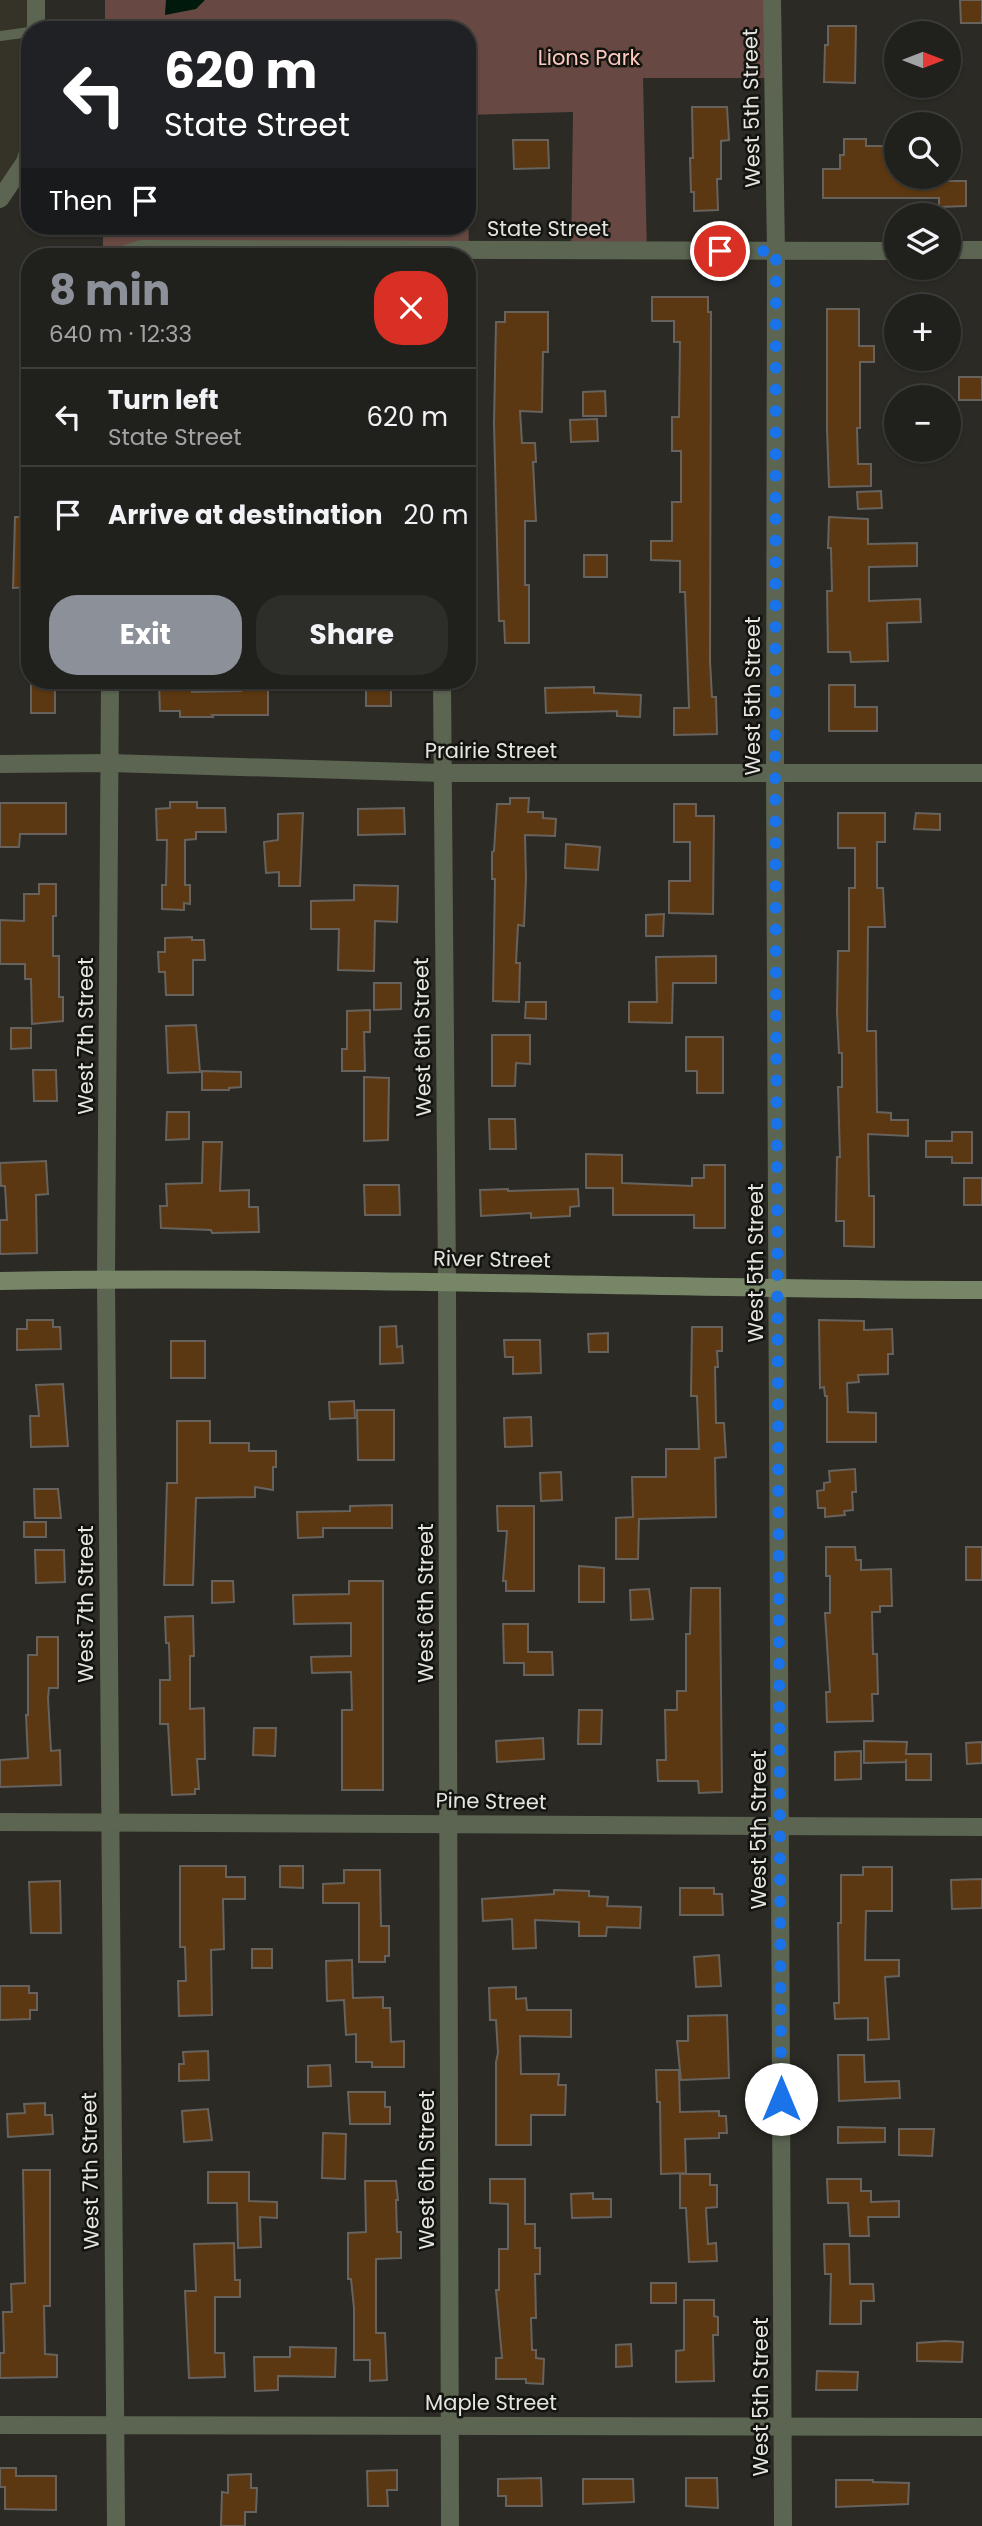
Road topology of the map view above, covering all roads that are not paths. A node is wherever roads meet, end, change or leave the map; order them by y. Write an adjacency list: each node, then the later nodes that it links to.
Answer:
1 (36, 0): 3 (street)
2 (772, 0): 10 (street, West 5th Street)
3 (36, 21)
4 (21, 33): 5 (lane)
5 (0, 36)
6 (21, 168): 7 (street)
7 (0, 199)
8 (961, 250): 9 (street)
9 (982, 250)
10 (776, 251): 11 (street, State Street); 12 (street, State Street); 19 (street, West 5th Street)
11 (884, 251)
12 (476, 254)
13 (110, 689): 15 (street, West 7th Street)
14 (442, 689): 17 (street, West 6th Street)
15 (110, 763): 16 (street, Prairie Street); 17 (street, Prairie Street); 20 (street, West 7th Street)
16 (0, 764)
17 (442, 773): 19 (street, Prairie Street); 22 (street, West 6th Street)
18 (982, 773): 19 (street, Prairie Street)
19 (775, 774): 23 (street, West 5th Street)
20 (106, 1279): 21 (street, River Street); 22 (street, River Street); 25 (street, West 7th Street)
21 (0, 1281)
22 (447, 1281): 23 (street, River Street); 27 (street, West 6th Street)
23 (779, 1289): 24 (street, River Street); 28 (street, West 5th Street)
24 (982, 1290)
25 (109, 1821): 26 (street, Pine Street); 27 (street, Pine Street); 31 (street, West 7th Street)
26 (0, 1822)
27 (449, 1823): 28 (street, Pine Street); 32 (street, West 6th Street)
28 (780, 1826): 29 (street, Pine Street); 33 (street, West 5th Street)
29 (982, 1826)
30 (0, 2425): 31 (street, Maple Street)
31 (116, 2425): 32 (street, Maple Street); 35 (street, West 7th Street)
32 (449, 2425): 33 (street, Maple Street); 36 (street, West 6th Street)
33 (783, 2425): 34 (street, Maple Street); 37 (street, West 5th Street)
34 (982, 2427)
35 (116, 2526)
36 (450, 2526)
37 (783, 2526)

